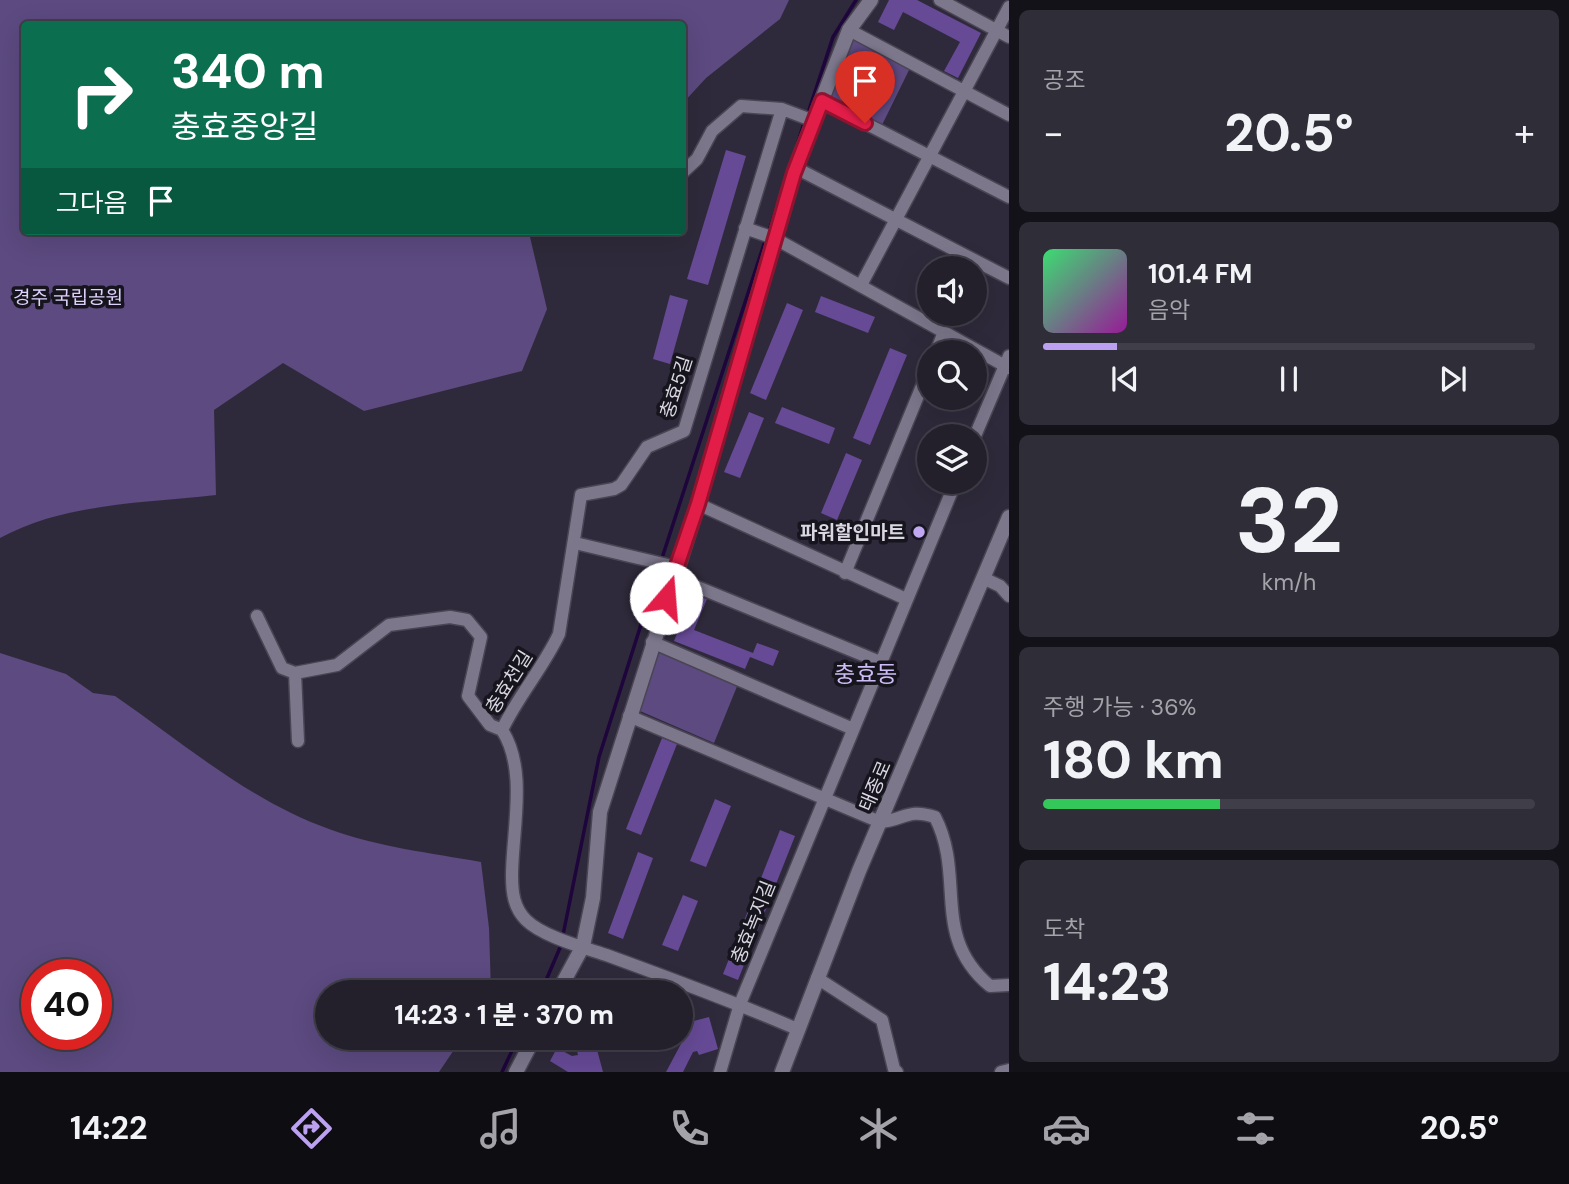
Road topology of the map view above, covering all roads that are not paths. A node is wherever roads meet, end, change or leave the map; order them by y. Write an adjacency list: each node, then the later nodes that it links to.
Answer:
1 (872, 0): 4 (street)
2 (940, 0): 5 (street)
3 (1009, 6): 5 (street)
4 (849, 30): 7 (street); 8 (street)
5 (996, 30): 6 (street); 7 (street)
6 (1009, 37)
7 (964, 91): 10 (street); 12 (street)
8 (822, 101): 11 (street); 12 (street)
9 (782, 110): 11 (street); 14 (street); 17 (street, 충효5길)
10 (1009, 115)
11 (814, 121): 13 (street)
12 (930, 156): 15 (street); 16 (street)
13 (796, 168): 16 (street); 18 (street)
14 (686, 169)
15 (1009, 197)
16 (896, 220): 19 (street); 20 (street)
17 (745, 229): 18 (street); 29 (street, 충효5길)
18 (774, 238): 20 (street); 27 (street)
19 (1009, 278)
20 (861, 285): 21 (street)
21 (944, 332): 22 (street); 23 (street)
22 (941, 340)
23 (1007, 363): 25 (street)
24 (917, 398): 31 (street)
25 (980, 424)
26 (950, 494): 34 (street, 충효녹지길)
27 (698, 504): 30 (street); 31 (street)
28 (1009, 517): 32 (street, 태종로)
29 (575, 543): 30 (street); 41 (street, 충효천길)
30 (674, 572): 36 (street); 37 (street)
31 (845, 573): 34 (street)
32 (983, 578): 33 (street); 44 (street, 태종로)
33 (1009, 596)
34 (906, 599): 37 (street, 충효녹지길)
35 (257, 616): 38 (street)
36 (652, 642): 39 (street); 40 (street)
37 (880, 662): 40 (street, 충효녹지길)
38 (295, 673): 41 (street); 42 (street)
39 (629, 716): 43 (street); 45 (street)
40 (853, 729): 43 (street, 충효녹지길)
41 (502, 730): 45 (street, 충효천길)
42 (298, 741)
43 (824, 797): 44 (street); 49 (street, 충효녹지길)
44 (880, 822): 46 (street, 태종로); 48 (street)
45 (583, 946): 47 (street); 49 (street, 충효천길)
46 (817, 978): 50 (street, 태종로); 56 (street)
47 (565, 980)
48 (1009, 985)
49 (740, 1004): 50 (street); 54 (street, 충효녹지길)
50 (797, 1029): 55 (street, 태종로)
51 (528, 1050): 53 (street)
52 (1009, 1070): 57 (street)
53 (516, 1072)
54 (720, 1072)
55 (782, 1072)
56 (897, 1072)
57 (1001, 1072)

